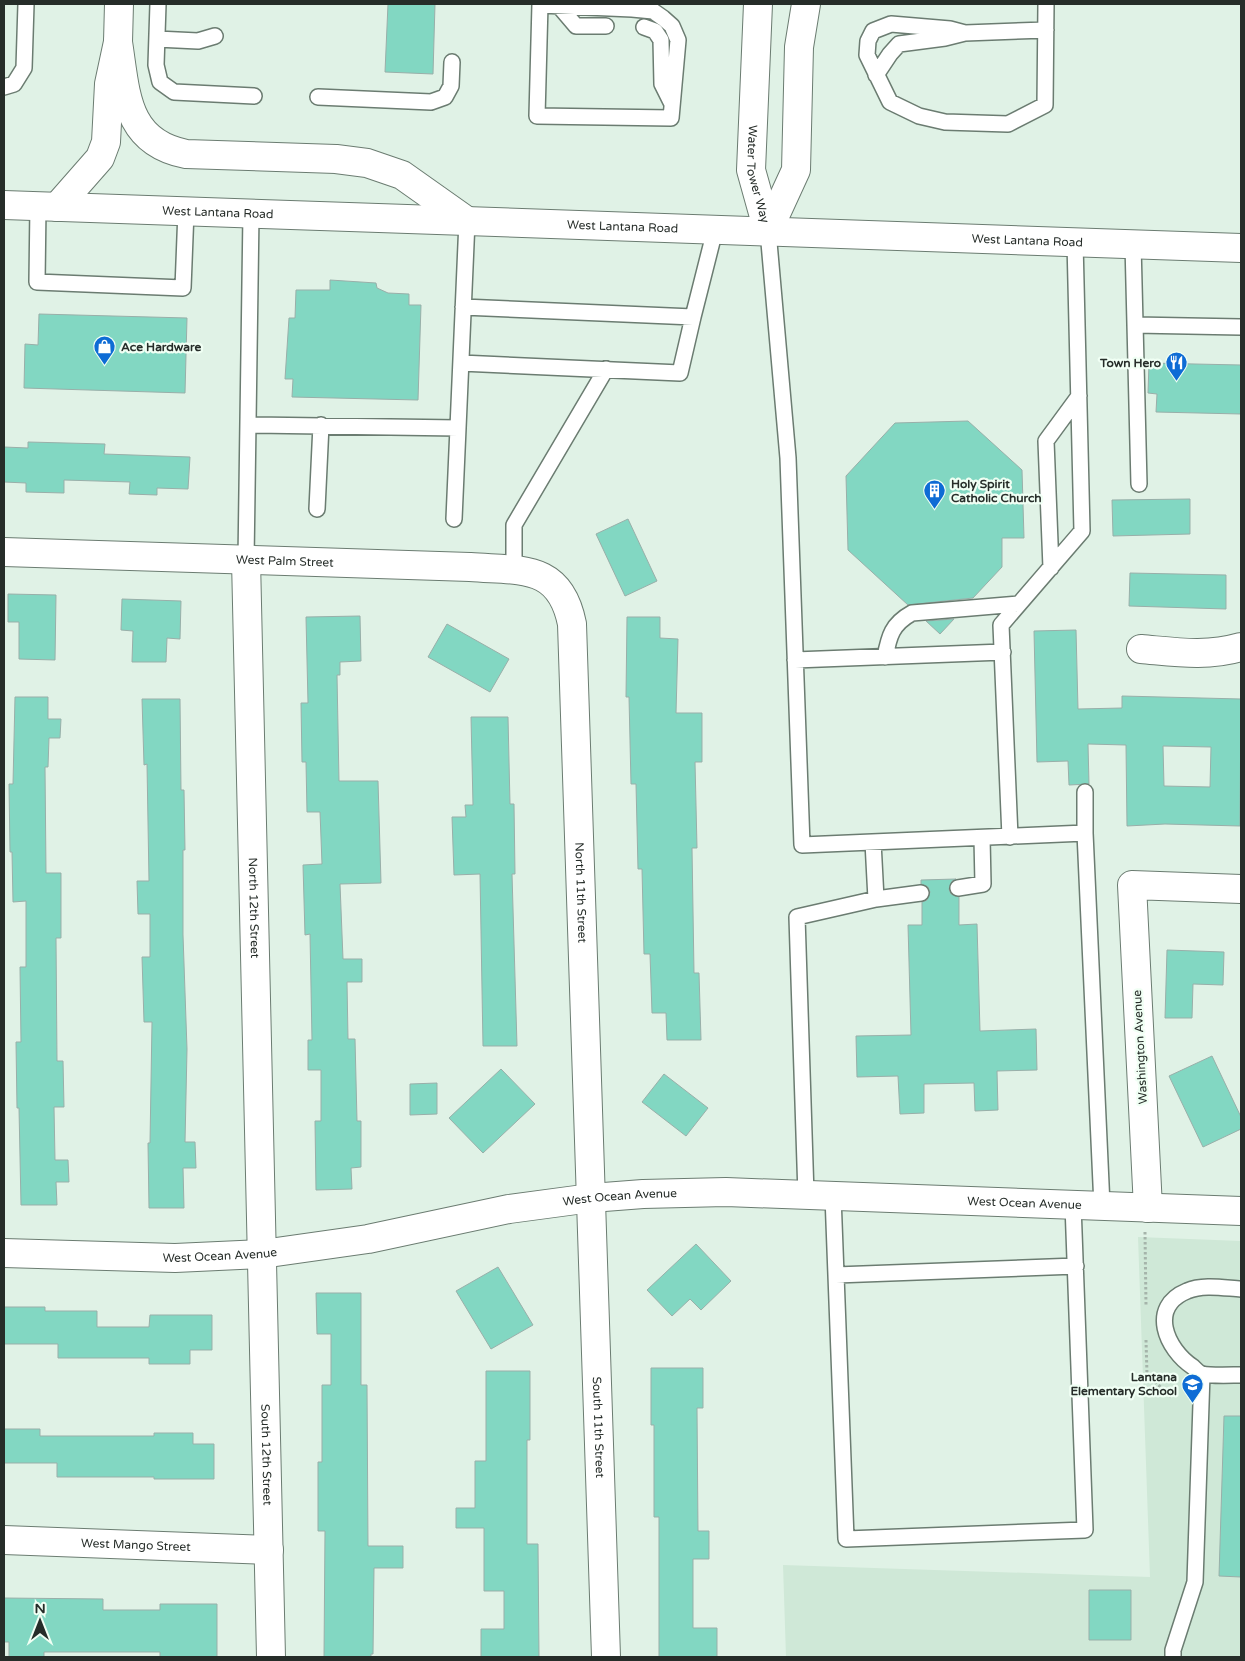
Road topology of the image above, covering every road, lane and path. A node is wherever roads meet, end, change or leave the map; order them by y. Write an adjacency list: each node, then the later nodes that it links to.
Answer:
1 (26, 4): 18 (lane)
2 (119, 4): 15 (street)
3 (158, 4): 14 (lane)
4 (758, 4): 28 (street, Water Tower Way)
5 (806, 4): 28 (street, Water Tower Way)
6 (1046, 4): 11 (lane)
7 (540, 5): 8 (lane); 21 (lane)
8 (559, 6): 9 (lane); 21 (lane)
9 (606, 26)
10 (644, 27): 21 (lane)
11 (1046, 30): 12 (lane); 17 (lane)
12 (965, 33): 17 (lane); 17 (lane)
13 (216, 36): 14 (lane)
14 (157, 39): 19 (lane)
15 (118, 42): 22 (street); 26 (street)
16 (452, 62): 20 (lane)
17 (876, 75)
18 (4, 87)
19 (254, 96)
20 (318, 98)
21 (672, 105)
22 (48, 207): 23 (street, West Lantana Road); 24 (street, West Lantana Road); 24 (lane)
23 (5, 208)
24 (186, 211): 25 (street, West Lantana Road)
25 (251, 214): 26 (street, West Lantana Road); 39 (lane)
26 (467, 221): 27 (street, West Lantana Road); 32 (lane)
27 (715, 230): 28 (street, West Lantana Road); 33 (lane)
28 (768, 231): 29 (street, West Lantana Road); 55 (lane)
29 (1075, 242): 30 (street, West Lantana Road); 38 (lane)
30 (1133, 244): 31 (street, West Lantana Road); 34 (lane)
31 (1241, 248)
32 (463, 307): 33 (lane); 36 (lane)
33 (693, 317): 37 (lane)
34 (1135, 325): 35 (lane); 42 (lane)
35 (1241, 327)
36 (461, 363): 37 (lane); 41 (lane)
37 (606, 369): 48 (lane)
38 (1079, 396): 47 (lane); 47 (lane)
39 (248, 425): 40 (lane); 46 (lane)
40 (321, 425): 41 (lane); 43 (lane)
41 (458, 428): 44 (lane)
42 (1139, 484)
43 (317, 508)
44 (454, 519)
45 (4, 552): 46 (street, West Palm Street)
46 (246, 560): 48 (street, West Palm Street); 73 (street, North 12th Street)
47 (1051, 568): 50 (lane)
48 (514, 570): 49 (street, West Palm Street)
49 (559, 591): 67 (street, North 11th Street)
50 (1019, 604): 53 (lane); 54 (lane)
51 (1241, 647): 52 (street)
52 (1140, 650)
53 (1003, 652): 54 (lane); 58 (lane)
54 (884, 656): 55 (lane)
55 (795, 660): 60 (lane)
56 (1085, 792): 57 (lane)
57 (1086, 833): 58 (lane); 69 (lane)
58 (1010, 837): 59 (lane)
59 (982, 838): 60 (lane); 61 (lane)
60 (873, 842): 64 (lane)
61 (958, 888)
62 (1241, 889): 70 (street, Washington Avenue)
63 (921, 893): 64 (lane)
64 (876, 899): 65 (lane)
65 (806, 1195): 66 (street, West Ocean Avenue); 67 (street, West Ocean Avenue)
66 (833, 1196): 68 (street, West Ocean Avenue); 75 (lane)
67 (591, 1198): 73 (street, West Ocean Avenue); 82 (street, South 11th Street)
68 (1074, 1205): 69 (street, West Ocean Avenue); 74 (lane)
69 (1102, 1206): 70 (street, West Ocean Avenue)
70 (1148, 1208): 71 (street, West Ocean Avenue)
71 (1241, 1211)
72 (4, 1253): 73 (street, West Ocean Avenue)
73 (262, 1254): 80 (street, South 12th Street)
74 (1076, 1266): 75 (lane); 75 (lane)
75 (836, 1275)
76 (1241, 1289): 77 (lane)
77 (1202, 1374): 78 (lane); 83 (lane)
78 (1241, 1375)
79 (4, 1540): 80 (street, West Mango Street)
80 (269, 1550): 81 (street, South 12th Street)
81 (271, 1657)
82 (606, 1657)
83 (1173, 1657)

